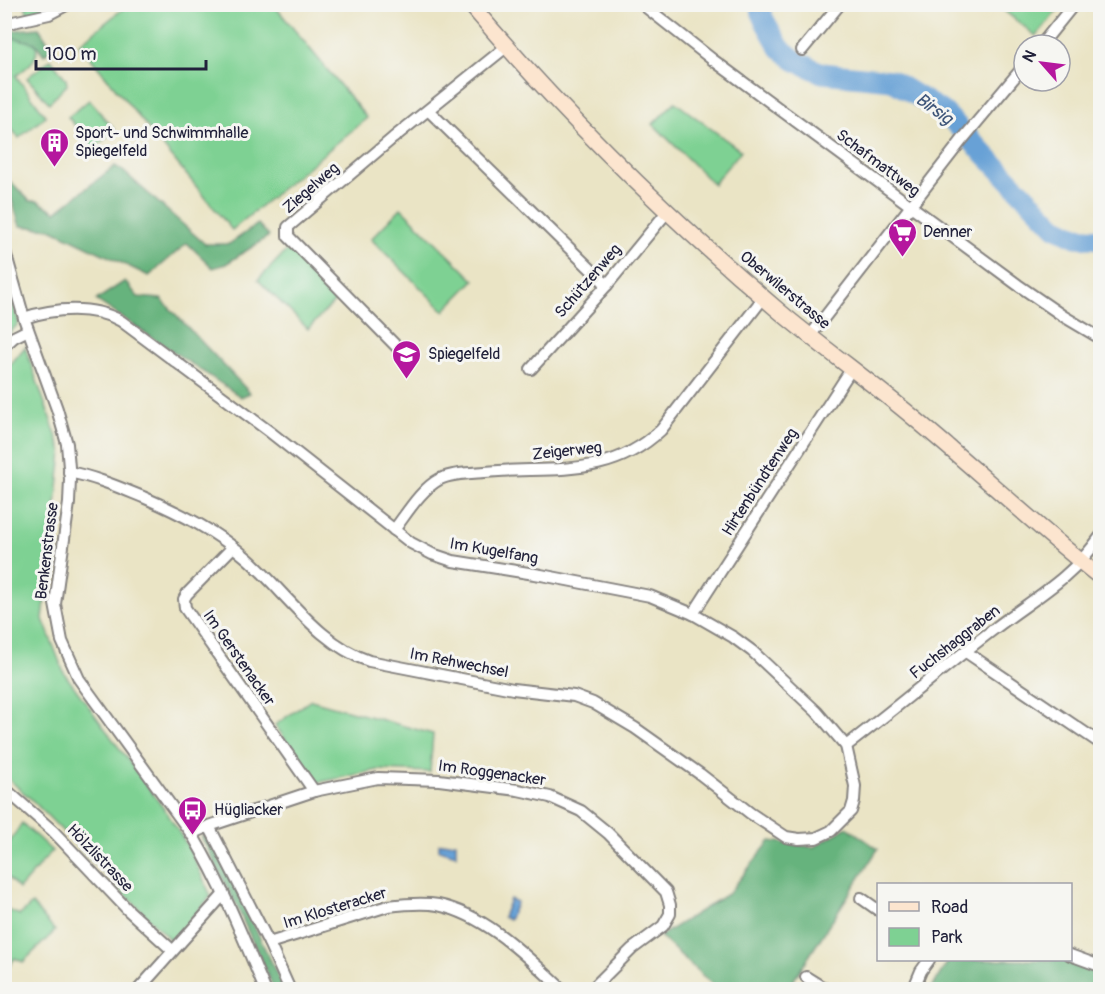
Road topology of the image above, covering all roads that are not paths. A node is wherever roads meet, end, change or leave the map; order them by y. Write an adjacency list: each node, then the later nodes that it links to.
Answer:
1 (68, 4): 6 (street)
2 (470, 4): 8 (main road, Oberwilerstrasse)
3 (642, 4): 12 (street, Schafmattweg)
4 (840, 4): 9 (street)
5 (1074, 4): 7 (street)
6 (4, 24)
7 (1051, 33)
8 (506, 47): 11 (street, Ziegelweg); 13 (main road, Oberwilerstrasse)
9 (802, 50)
10 (1012, 81): 12 (street)
11 (429, 111): 15 (street); 22 (street, Ziegelweg)
12 (911, 207): 19 (street); 20 (street, Schafmattweg)
13 (667, 212): 15 (street, Schützenweg); 16 (main road, Oberwilerstrasse)
14 (4, 249): 17 (street, Benkenstrasse)
15 (607, 285): 24 (street, Schützenweg)
16 (764, 297): 19 (main road, Oberwilerstrasse); 26 (street, Zeigerweg)
17 (24, 318): 18 (street, Benkenstrasse); 26 (street, Im Kugelfang)
18 (28, 330): 21 (street); 25 (street, Benkenstrasse)
19 (810, 336): 23 (main road, Oberwilerstrasse)
20 (1101, 338)
21 (4, 346)
22 (399, 350)
23 (852, 368): 29 (main road, Oberwilerstrasse); 31 (street, Hirtenbündtenweg)
24 (531, 369)
25 (69, 472): 28 (street, Im Rehwechsel); 39 (street, Benkenstrasse)
26 (394, 530): 31 (street, Im Kugelfang)
27 (1101, 537): 29 (street, Fuchshaggraben)
28 (233, 547): 36 (street, Im Gerstenacker); 37 (street, Im Rehwechsel)
29 (1081, 562): 30 (main road, Oberwilerstrasse); 32 (street, Fuchshaggraben)
30 (1101, 577)
31 (693, 614): 34 (street, Im Kugelfang)
32 (966, 652): 33 (street); 34 (street, Fuchshaggraben)
33 (1101, 743)
34 (846, 746): 37 (street, Im Kugelfang)
35 (4, 788): 44 (street, Hölzlistrasse)
36 (314, 791): 38 (street, Im Roggenacker); 53 (street, Im Roggenacker)
37 (851, 811)
38 (209, 825): 39 (street, Im Roggenacker); 43 (street)
39 (191, 834): 40 (street, Benkenstrasse)
40 (224, 894): 44 (street); 50 (street, Benkenstrasse)
41 (861, 898): 42 (street)
42 (877, 909)
43 (269, 943): 51 (street); 52 (street, Im Klosteracker)
44 (172, 950): 49 (street)
45 (1072, 955): 47 (street)
46 (928, 961): 55 (street)
47 (1101, 966)
48 (806, 977): 54 (street)
49 (138, 990)
50 (265, 990)
51 (290, 990)
52 (563, 990)
53 (591, 990)
54 (827, 990)
55 (913, 990)

